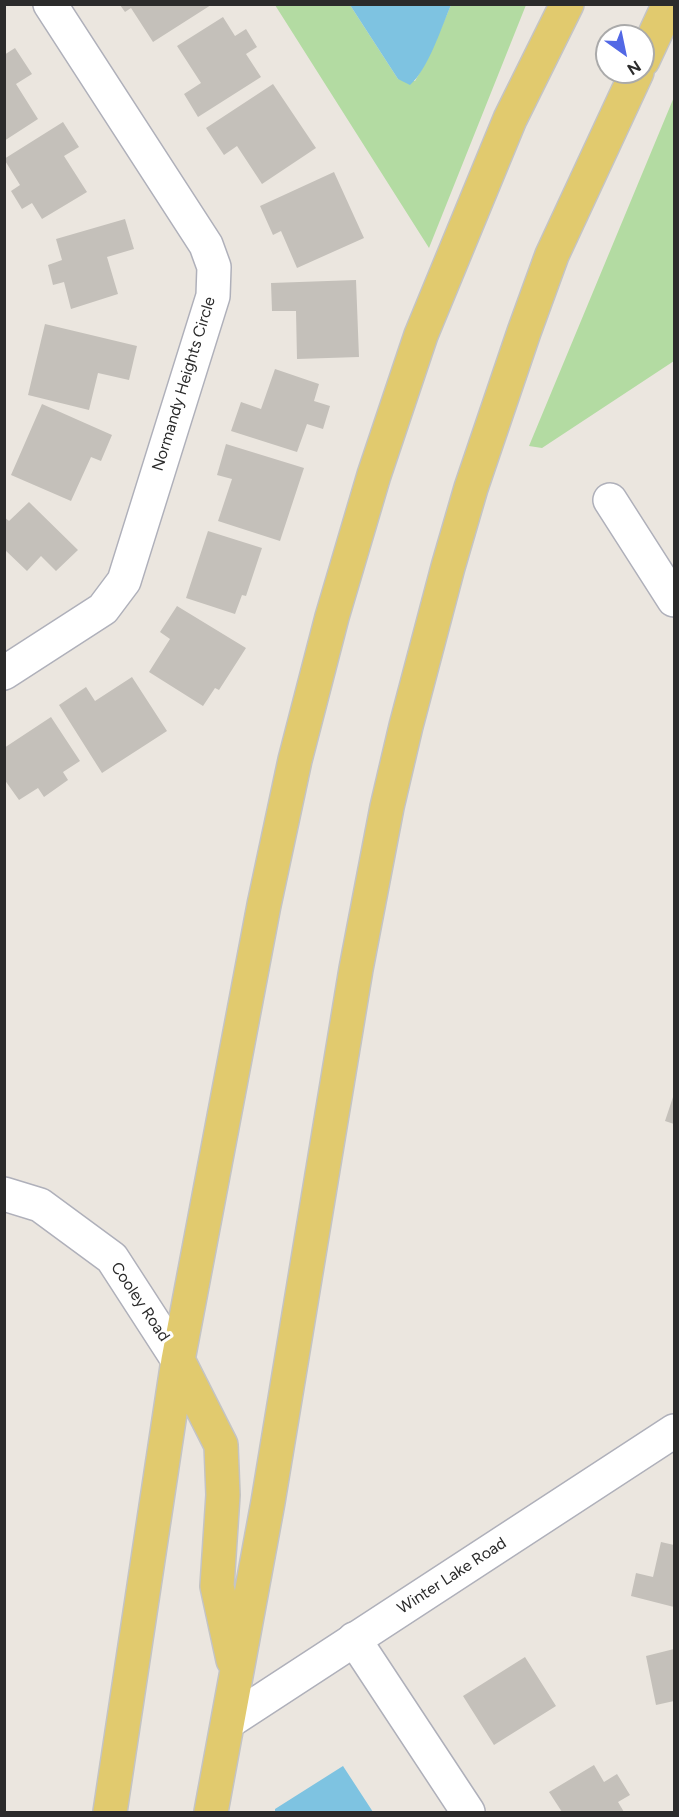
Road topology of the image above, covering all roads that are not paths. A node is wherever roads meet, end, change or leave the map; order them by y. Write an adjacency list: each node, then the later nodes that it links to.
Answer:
1 (50, 4): 8 (street, Normandy Heights Circle)
2 (567, 4): 10 (main road)
3 (669, 4): 4 (main road)
4 (655, 34)
5 (631, 84): 13 (main road)
6 (610, 500): 7 (street)
7 (675, 600)
8 (4, 673)
9 (4, 1194): 10 (street, Cooley Road)
10 (178, 1360): 13 (main road); 15 (main road)
11 (675, 1431): 12 (street, Winter Lake Road)
12 (354, 1639): 14 (street, Winter Lake Road); 17 (street)
13 (236, 1673): 14 (main road)
14 (230, 1721): 16 (main road)
15 (110, 1812)
16 (211, 1812)
17 (468, 1812)

